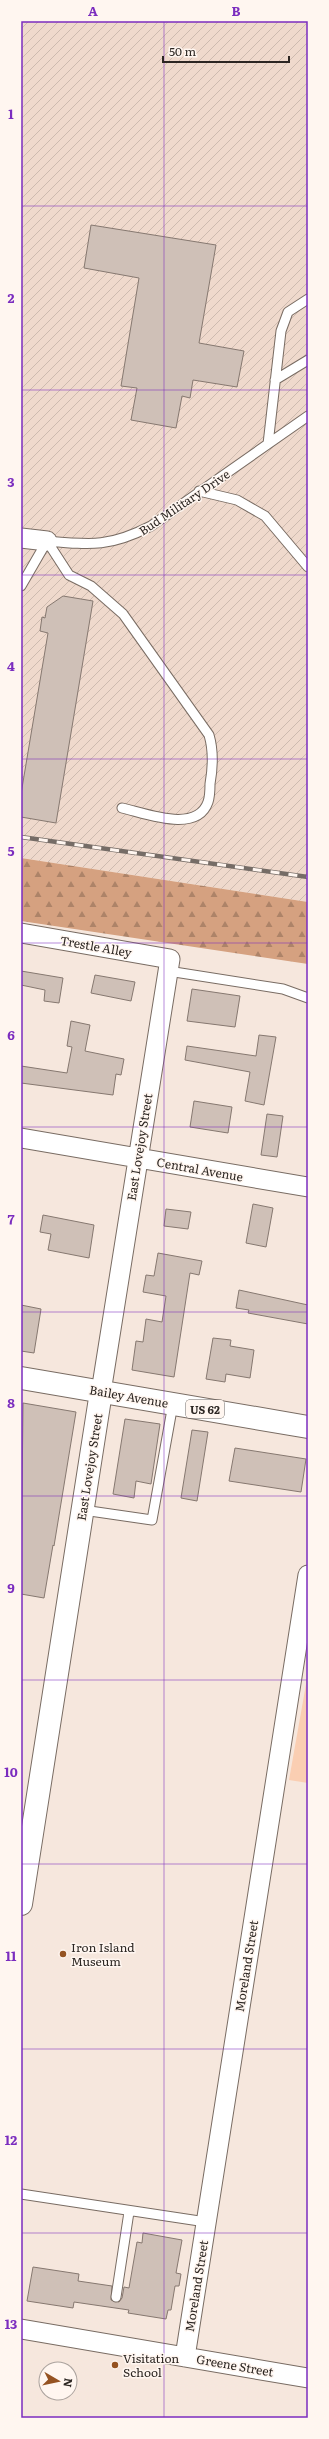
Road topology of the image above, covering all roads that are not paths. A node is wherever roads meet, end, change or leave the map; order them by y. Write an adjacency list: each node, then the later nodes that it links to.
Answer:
1 (308, 299): 3 (lane)
2 (308, 360): 3 (lane)
3 (276, 380): 5 (lane)
4 (308, 416): 5 (lane, Bud Military Drive)
5 (268, 444): 6 (lane, Bud Military Drive)
6 (198, 491): 8 (lane, Bud Military Drive); 9 (lane)
7 (21, 538): 8 (street, Bud Military Drive)
8 (47, 541): 10 (lane); 11 (lane)
9 (308, 567)
10 (21, 586)
11 (122, 808)
12 (21, 933): 13 (street, Trestle Alley)
13 (169, 965): 14 (lane, Trestle Alley); 16 (street, East Lovejoy Street)
14 (308, 998)
15 (21, 1138): 16 (street, Central Avenue)
16 (137, 1158): 17 (street, Central Avenue); 19 (street, East Lovejoy Street)
17 (308, 1187)
18 (21, 1378): 19 (street, Bailey Avenue / US 62)
19 (101, 1392): 20 (street, Bailey Avenue / US 62); 22 (street, East Lovejoy Street)
20 (173, 1404): 21 (street, Bailey Avenue / US 62); 22 (lane)
21 (308, 1427)
22 (82, 1510): 24 (street, East Lovejoy Street)
23 (308, 1575): 27 (street, Moreland Street)
24 (21, 1904)
25 (21, 2194): 26 (lane)
26 (129, 2212): 27 (lane); 28 (lane)
27 (206, 2222): 30 (street, Moreland Street)
28 (116, 2298)
29 (21, 2329): 30 (street, Greene Street)
30 (185, 2357): 31 (street, Greene Street)
31 (308, 2378)

